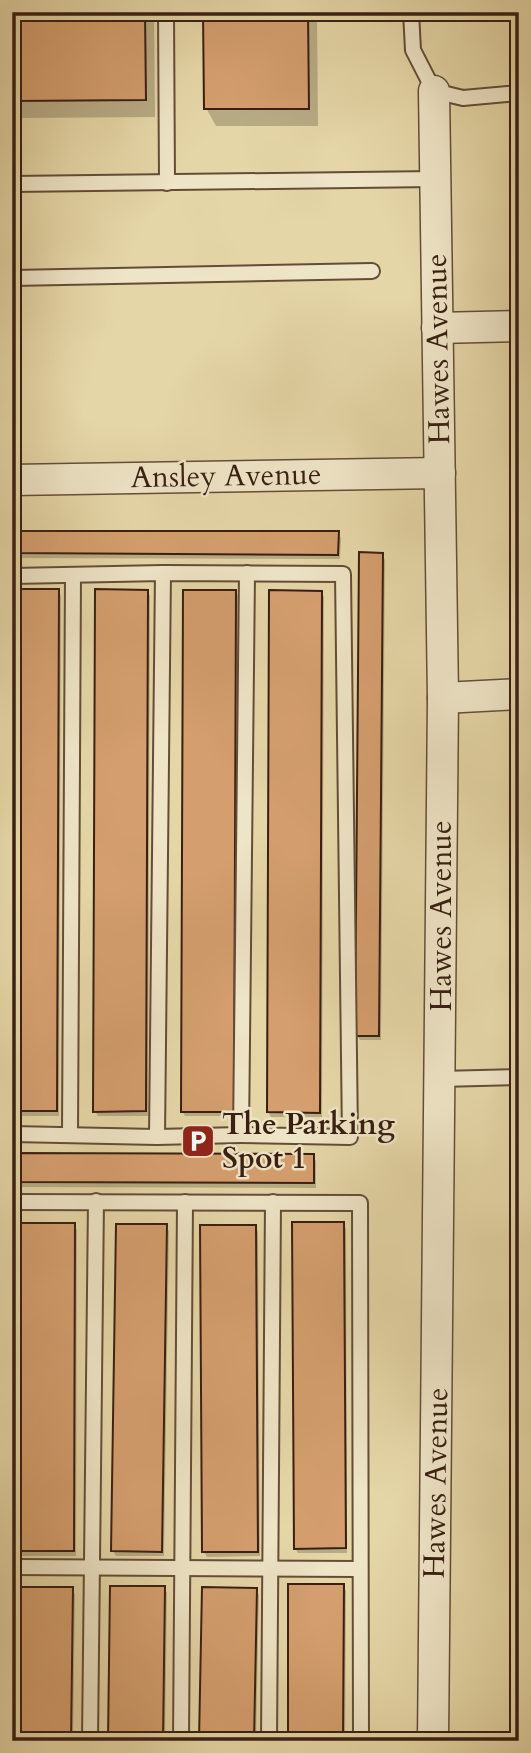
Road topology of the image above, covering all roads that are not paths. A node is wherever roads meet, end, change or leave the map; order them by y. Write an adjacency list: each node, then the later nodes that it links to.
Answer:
1 (166, 12): 6 (lane)
2 (411, 12): 3 (lane)
3 (434, 91): 4 (lane); 5 (street, Hawes Avenue)
4 (519, 93)
5 (435, 179): 6 (lane); 11 (street, Hawes Avenue)
6 (167, 183): 7 (lane)
7 (12, 184)
8 (372, 271): 9 (lane)
9 (12, 278)
10 (519, 326): 11 (street)
11 (437, 328): 12 (street, Hawes Avenue)
12 (440, 473): 13 (street, Ansley Avenue); 19 (street, Hawes Avenue)
13 (12, 480)
14 (163, 573): 15 (lane); 17 (lane); 25 (lane)
15 (247, 573): 24 (lane); 24 (lane)
16 (12, 576): 17 (lane)
17 (73, 576): 23 (lane)
18 (519, 694): 19 (street)
19 (443, 698): 21 (street, Hawes Avenue)
20 (519, 1077): 21 (lane)
21 (440, 1079): 39 (street, Hawes Avenue)
22 (12, 1134): 23 (lane)
23 (69, 1134): 25 (lane)
24 (241, 1135): 25 (lane)
25 (157, 1137)
26 (96, 1201): 27 (lane); 28 (lane); 31 (lane)
27 (12, 1202)
28 (185, 1202): 29 (lane); 32 (lane)
29 (273, 1202): 33 (lane); 34 (lane)
30 (12, 1567): 31 (lane)
31 (92, 1567): 32 (lane); 35 (lane)
32 (183, 1568): 33 (lane); 36 (lane)
33 (270, 1569): 34 (lane); 37 (lane)
34 (360, 1569): 38 (lane)
35 (90, 1741)
36 (181, 1741)
37 (269, 1741)
38 (360, 1741)
39 (433, 1741)

